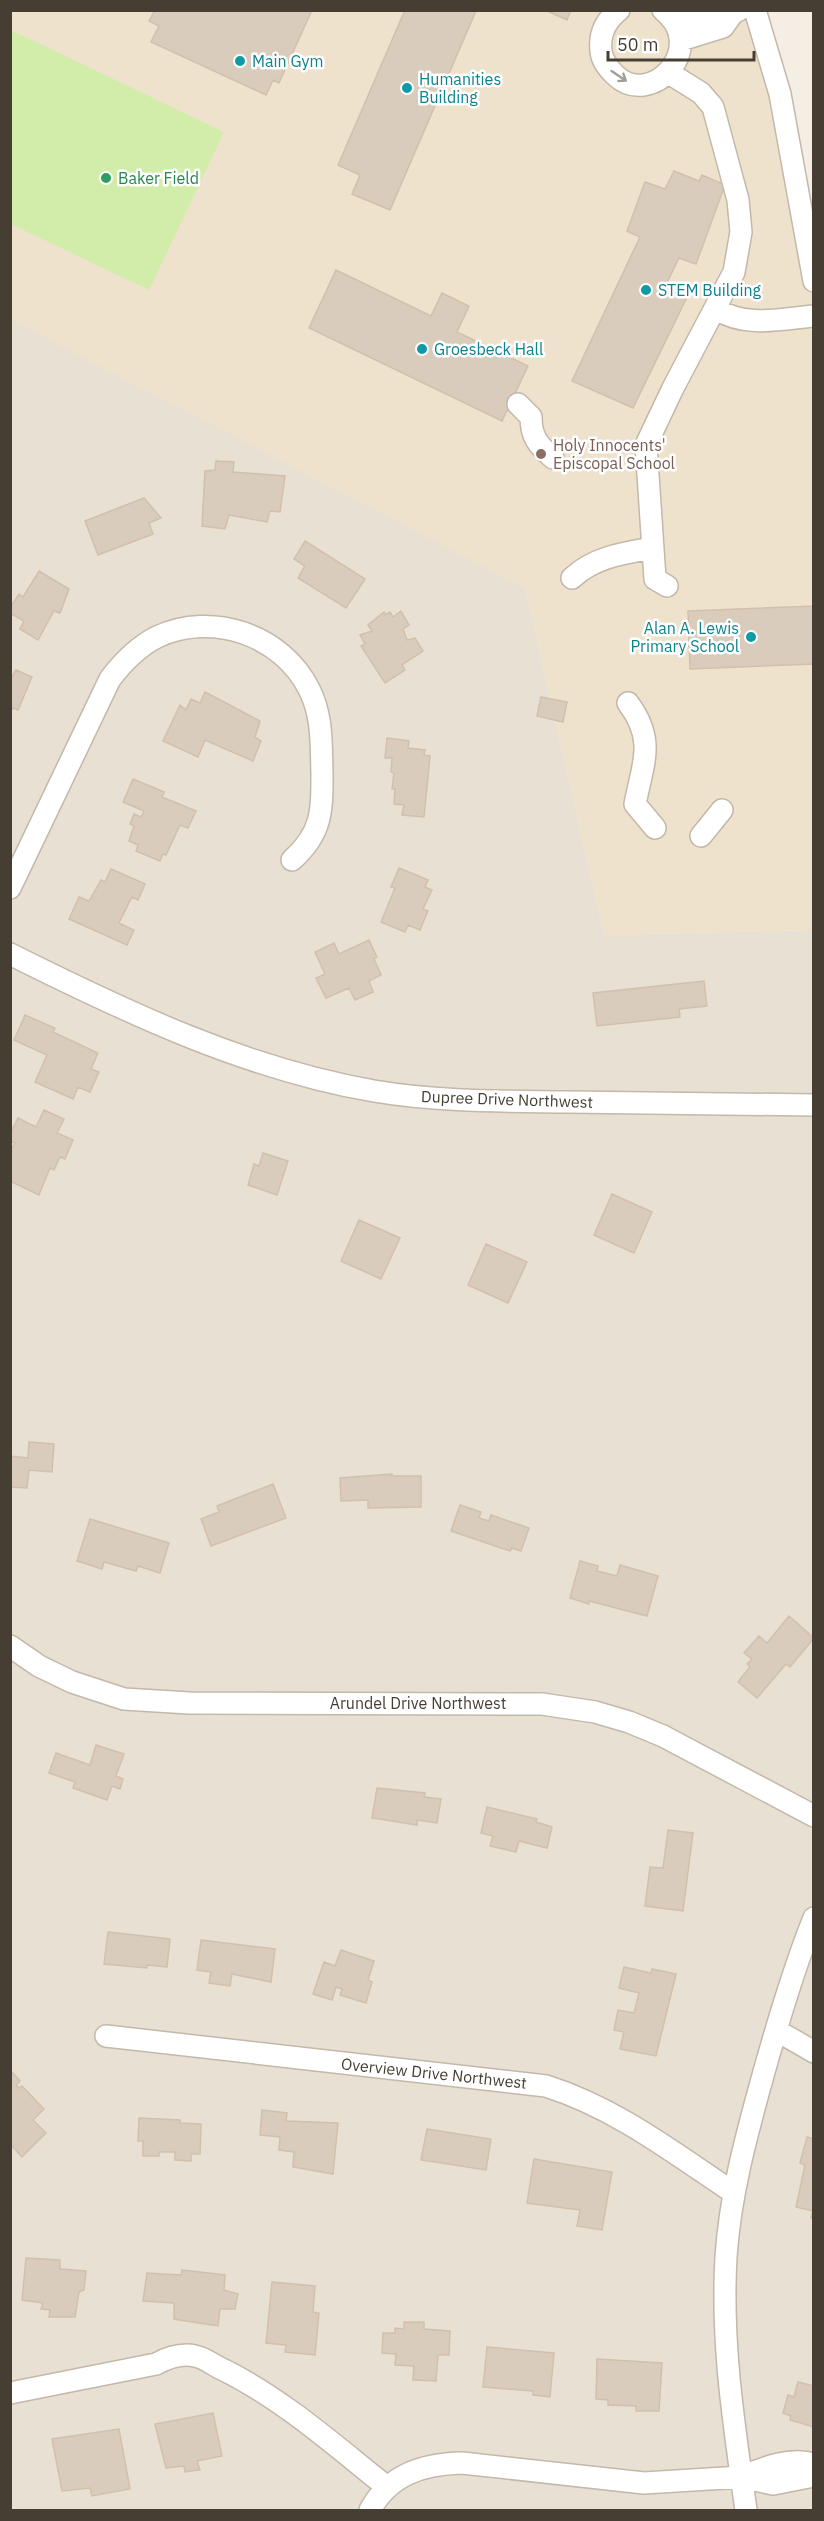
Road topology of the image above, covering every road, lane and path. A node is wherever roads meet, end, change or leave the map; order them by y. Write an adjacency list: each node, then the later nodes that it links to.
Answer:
1 (619, 10): 5 (street, one-way to 5)
2 (755, 10): 6 (street)
3 (736, 12): 4 (street)
4 (673, 25): 5 (street)
5 (669, 73): 7 (street)
6 (813, 281)
7 (716, 309): 8 (street); 11 (street)
8 (813, 315)
9 (518, 404): 10 (street)
10 (553, 458)
11 (653, 548): 12 (street); 13 (street)
12 (572, 578)
13 (667, 586)
14 (628, 704): 16 (street)
15 (722, 810): 17 (street)
16 (655, 828)
17 (701, 836)
18 (292, 860): 19 (street)
19 (10, 888)
20 (10, 954): 21 (street, Dupree Drive Northwest)
21 (813, 1105)
22 (10, 1646): 23 (street, Arundel Drive Northwest)
23 (813, 1816)
24 (813, 1918): 25 (street)
25 (776, 2030): 27 (street); 28 (street)
26 (106, 2036): 28 (street, Overview Drive Northwest)
27 (813, 2052)
28 (734, 2193): 32 (street)
29 (10, 2393): 33 (street)
30 (813, 2464): 32 (street)
31 (813, 2476): 32 (street)
32 (741, 2478): 33 (street); 35 (street)
33 (387, 2487): 34 (street)
34 (370, 2511)
35 (746, 2511)

